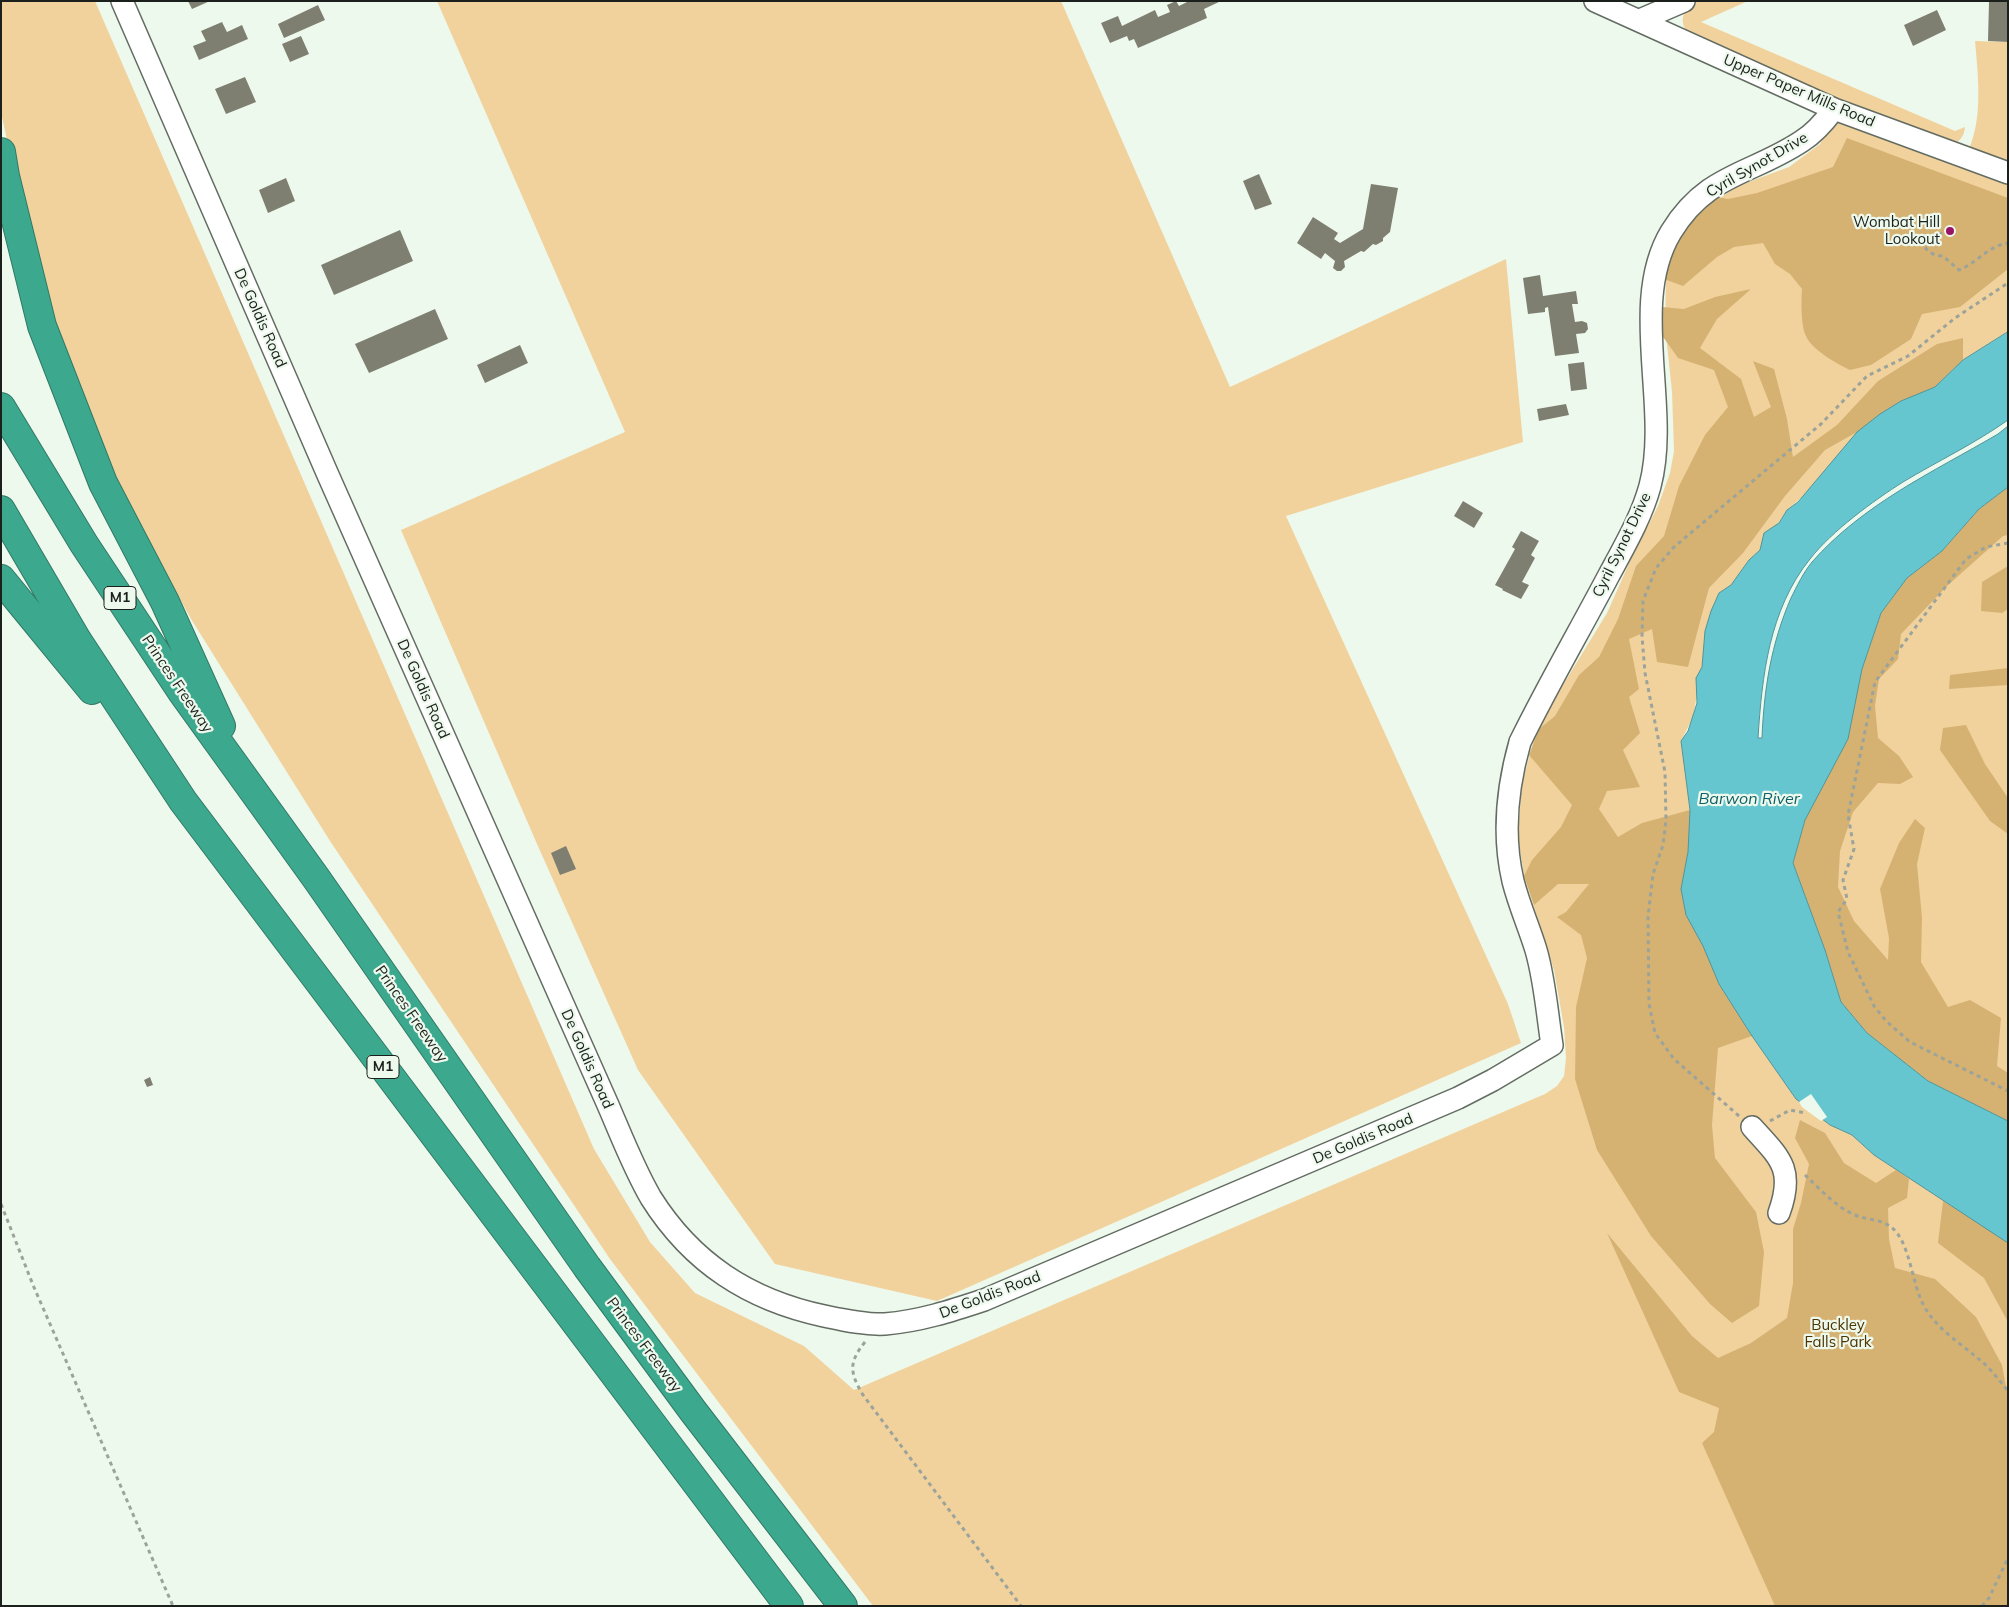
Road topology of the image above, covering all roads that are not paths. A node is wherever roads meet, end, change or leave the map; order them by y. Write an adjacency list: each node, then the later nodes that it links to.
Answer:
1 (122, 1): 13 (street, De Goldis Road)
2 (1595, 1): 4 (street, Upper Paper Mills Road)
3 (1684, 1): 4 (street)
4 (1640, 20): 5 (street, Upper Paper Mills Road)
5 (1834, 109): 7 (street, Upper Paper Mills Road); 13 (street, Cyril Synot Drive)
6 (1, 152): 11 (highway)
7 (2008, 173)
8 (1, 407): 11 (highway, Princes Freeway / M1)
9 (1, 510): 12 (highway, M1)
10 (1, 579): 12 (highway)
11 (247, 784): 17 (highway, Princes Freeway / M1)
12 (183, 801): 16 (highway, M1)
13 (1552, 1045)
14 (1752, 1127): 15 (street)
15 (1779, 1213)
16 (789, 1606)
17 (843, 1606)

